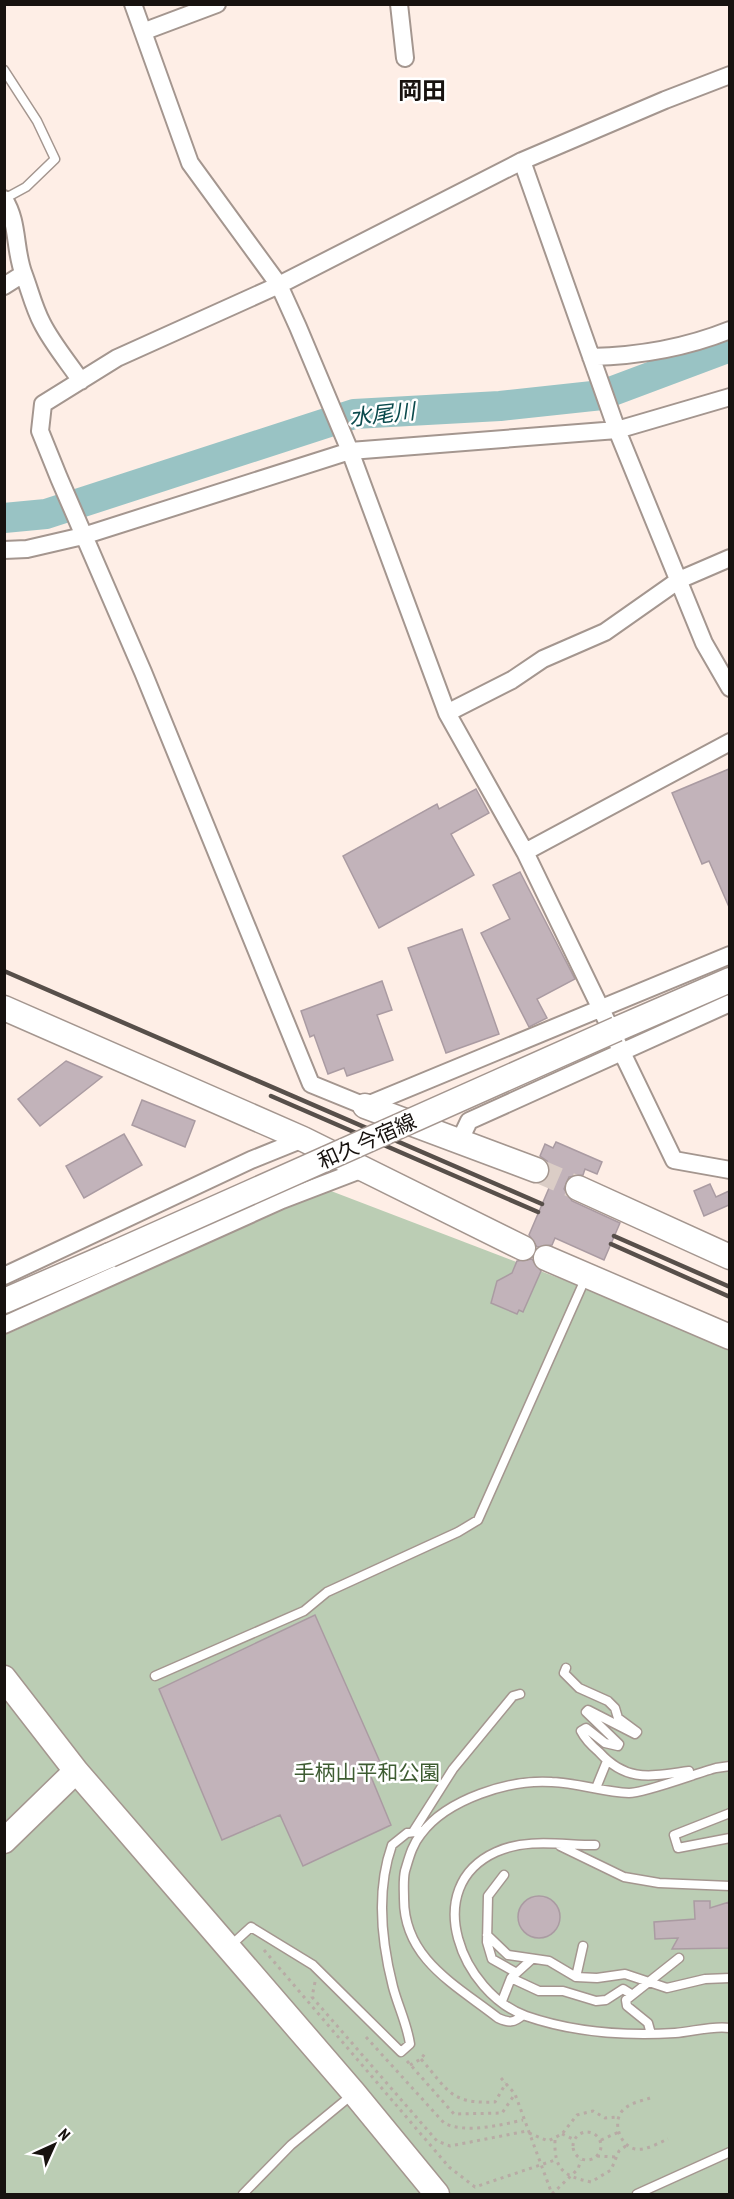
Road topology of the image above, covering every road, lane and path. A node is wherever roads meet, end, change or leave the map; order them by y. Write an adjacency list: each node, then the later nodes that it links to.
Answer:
1 (133, 4): 4 (street)
2 (217, 4): 4 (street)
3 (399, 4): 5 (street)
4 (145, 31): 11 (street)
5 (405, 58)
6 (4, 70): 9 (lane)
7 (729, 75): 8 (street)
8 (522, 160): 11 (street); 14 (street)
9 (4, 199): 10 (street)
10 (23, 274): 12 (street); 15 (street)
11 (279, 285): 15 (street); 18 (street)
12 (4, 286)
13 (729, 330): 14 (street)
14 (591, 357): 17 (street)
15 (81, 381): 19 (street)
16 (729, 397): 17 (street)
17 (617, 430): 18 (street); 22 (street)
18 (350, 451): 19 (street); 24 (street)
19 (83, 536): 20 (street); 33 (street)
20 (4, 550)
21 (729, 558): 22 (street)
22 (679, 580): 23 (street); 24 (street)
23 (729, 688)
24 (447, 713): 26 (street)
25 (729, 742): 26 (street)
26 (525, 852): 31 (street)
27 (729, 955): 31 (street)
28 (729, 980): 32 (street, 和久今宿線)
29 (729, 1003): 32 (street)
30 (4, 1008): 34 (street)
31 (600, 1008): 32 (street); 33 (street)
32 (619, 1040): 35 (street); 38 (street); 45 (street, 和久今宿線, bridge)
33 (365, 1106): 35 (street)
34 (303, 1139): 36 (street); 43 (street)
35 (460, 1140): 37 (street)
36 (363, 1169): 40 (street); 46 (street)
37 (536, 1170)
38 (729, 1170)
39 (578, 1188): 41 (street)
40 (523, 1248)
41 (729, 1257)
42 (546, 1258): 44 (street)
43 (4, 1276)
44 (585, 1281): 47 (street); 49 (lane)
45 (4, 1301)
46 (4, 1325)
47 (729, 1336)
48 (566, 1668): 52 (lane)
49 (154, 1676)
50 (4, 1678): 55 (street)
51 (520, 1694): 58 (lane)
52 (607, 1761): 54 (lane); 56 (lane)
53 (729, 1766): 54 (lane)
54 (716, 1768): 56 (lane)
55 (76, 1771): 61 (street); 69 (street)
56 (596, 1788): 59 (lane)
57 (729, 1813): 60 (lane)
58 (412, 1832): 59 (lane); 83 (lane)
59 (422, 1832): 79 (lane)
60 (729, 1838)
61 (4, 1841)
62 (557, 1845): 63 (lane); 65 (lane); 78 (lane)
63 (595, 1845)
64 (504, 1875): 67 (lane)
65 (729, 1886)
66 (248, 1931): 69 (lane); 83 (lane); 107 (path)
67 (487, 1935): 71 (lane); 72 (lane)
68 (584, 1946): 73 (lane)
69 (229, 1947): 89 (street)
70 (679, 1958): 75 (lane)
71 (532, 1959): 72 (lane); 73 (lane)
72 (513, 1975): 77 (lane); 78 (lane)
73 (576, 1977): 75 (lane)
74 (729, 1978): 75 (lane)
75 (650, 1980): 77 (lane)
76 (323, 1987): 94 (path)
77 (631, 1994): 82 (lane)
78 (502, 2001): 79 (lane)
79 (524, 2015): 82 (lane)
80 (729, 2028): 82 (lane)
81 (360, 2030): 93 (path)
82 (651, 2034)
83 (401, 2052): 86 (path)
84 (426, 2052): 85 (path)
85 (421, 2059): 86 (path); 88 (path)
86 (410, 2066): 90 (path)
87 (501, 2078): 88 (path)
88 (506, 2082): 90 (path)
89 (354, 2093): 109 (lane); 110 (street)
90 (515, 2094): 93 (path)
91 (650, 2098): 92 (path)
92 (618, 2117): 95 (path); 96 (path)
93 (523, 2120): 94 (path)
94 (528, 2132): 99 (path); 107 (path)
95 (619, 2132): 100 (path); 101 (path)
96 (562, 2134): 97 (path); 99 (path)
97 (573, 2139): 100 (path); 106 (path)
98 (668, 2139): 101 (path)
99 (555, 2140): 105 (path)
100 (601, 2140): 103 (path)
101 (627, 2145): 104 (path)
102 (729, 2152): 112 (lane)
103 (597, 2156): 104 (path); 106 (path)
104 (615, 2157): 108 (path)
105 (555, 2160): 107 (path); 108 (path)
106 (581, 2160): 108 (path)
107 (541, 2165): 111 (path)
108 (570, 2177): 111 (path)
109 (243, 2194)
110 (437, 2194)
111 (552, 2194)
112 (638, 2194)

